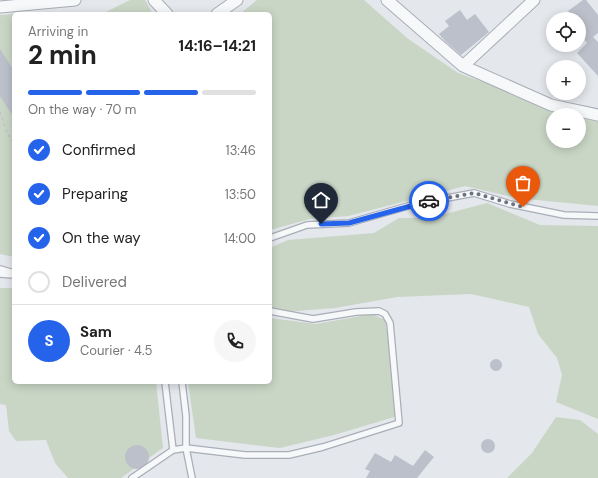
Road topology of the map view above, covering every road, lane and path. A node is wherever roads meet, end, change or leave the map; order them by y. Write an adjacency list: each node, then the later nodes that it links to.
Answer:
1 (76, 0): 6 (street)
2 (154, 0): 7 (street)
3 (237, 0): 8 (street)
4 (387, 0): 9 (street)
5 (529, 2): 9 (street)
6 (0, 7)
7 (165, 12)
8 (220, 12)
9 (463, 66): 11 (street)
10 (0, 112): 12 (path)
11 (598, 115)
12 (12, 141)
13 (598, 216): 14 (lane)
14 (272, 237)
15 (0, 269): 16 (lane)
16 (12, 273)
17 (0, 274): 18 (lane)
18 (12, 274)
19 (272, 311): 22 (lane)
20 (165, 384): 23 (lane)
21 (182, 384): 22 (lane)
22 (186, 448): 23 (lane); 25 (lane)
23 (173, 450): 24 (lane)
24 (132, 478)
25 (192, 478)

